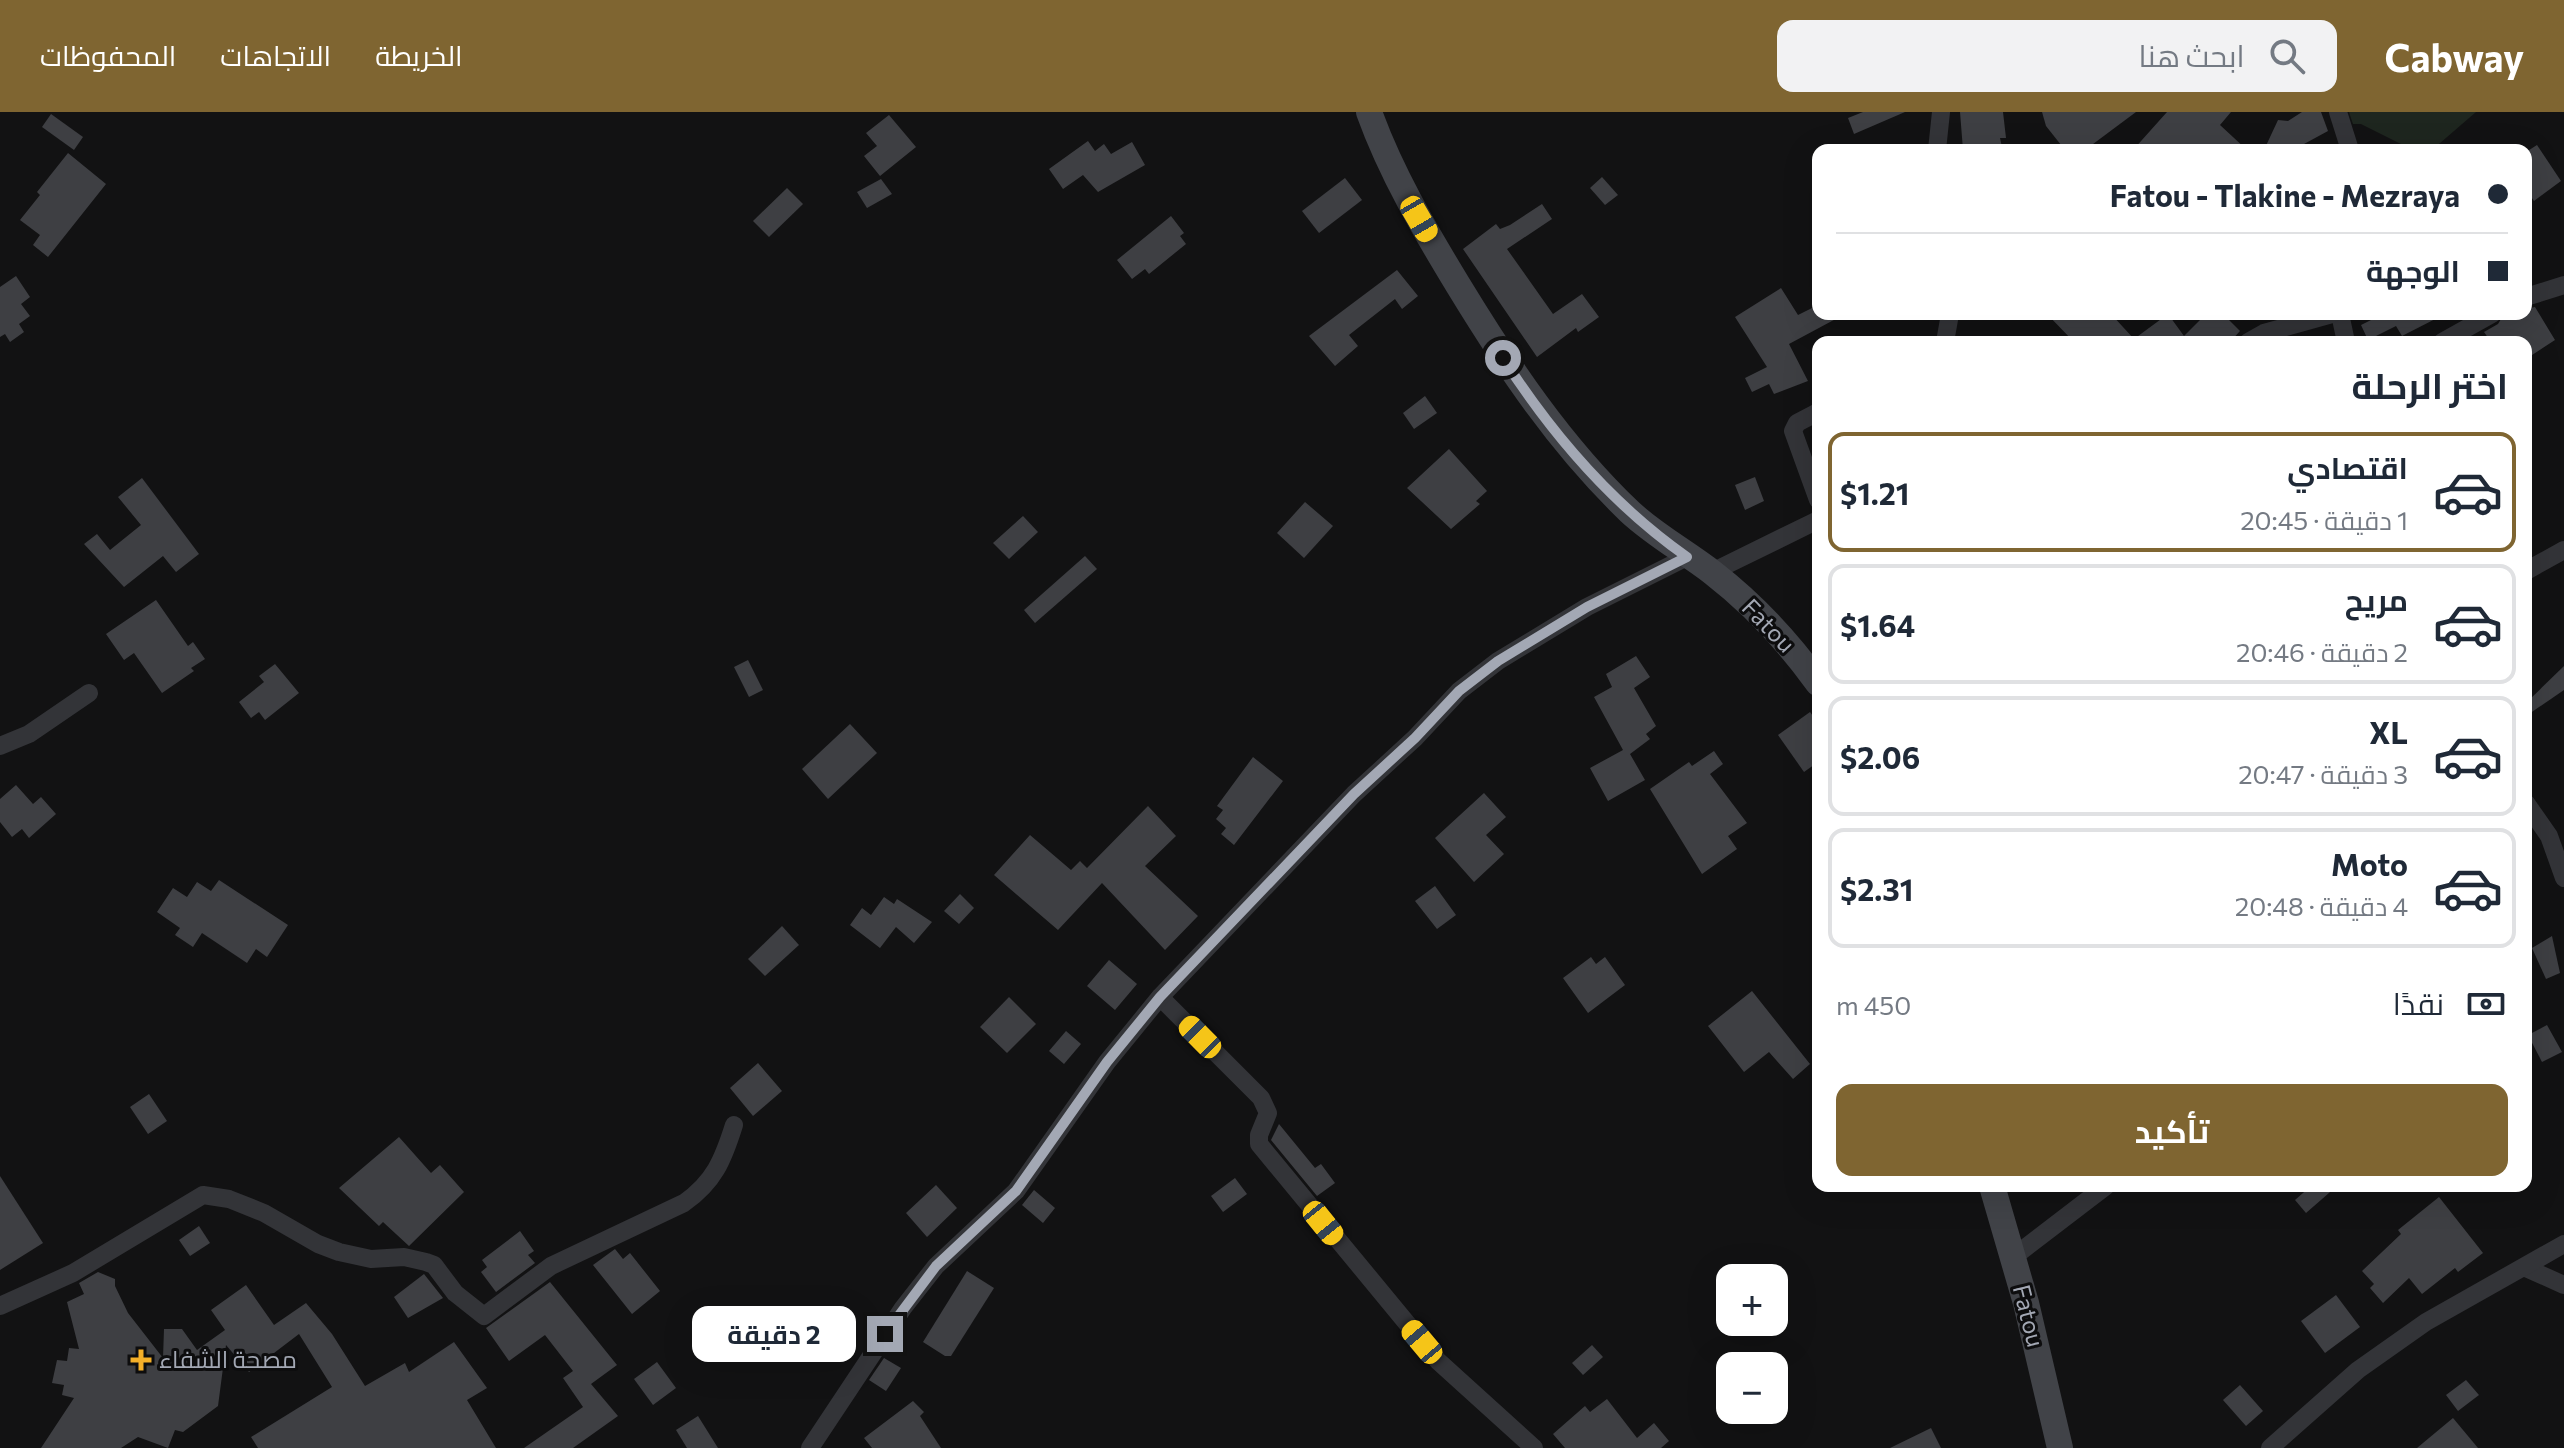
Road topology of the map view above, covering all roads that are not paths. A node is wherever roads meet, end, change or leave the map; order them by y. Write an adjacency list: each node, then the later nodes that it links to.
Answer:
1 (1369, 112): 16 (street, Fatou)
2 (1941, 112): 4 (street)
3 (2338, 112): 5 (street)
4 (1938, 144)
5 (2348, 144)
6 (2564, 285): 7 (street)
7 (2532, 295)
8 (2311, 320): 10 (street)
9 (2481, 320): 11 (street)
10 (2259, 336)
11 (2453, 336)
12 (1812, 415): 13 (street)
13 (1812, 483)
14 (1812, 523): 18 (street)
15 (2564, 550): 17 (street)
16 (1687, 557): 18 (street, Fatou); 24 (street)
17 (2532, 568)
18 (1712, 572): 19 (street, Fatou)
19 (1812, 676)
20 (89, 693): 21 (street)
21 (0, 746)
22 (2532, 812): 23 (street)
23 (2564, 878)
24 (1160, 997): 33 (street); 34 (street)
25 (734, 1125): 32 (street)
26 (1994, 1192): 29 (street, Fatou)
27 (2098, 1192): 29 (street)
28 (2564, 1244): 30 (street)
29 (2012, 1258): 35 (street, Fatou)
30 (2526, 1268): 31 (street); 36 (street)
31 (2564, 1285)
32 (0, 1306)
33 (816, 1446)
34 (1534, 1448)
35 (2060, 1448)
36 (2270, 1448)

